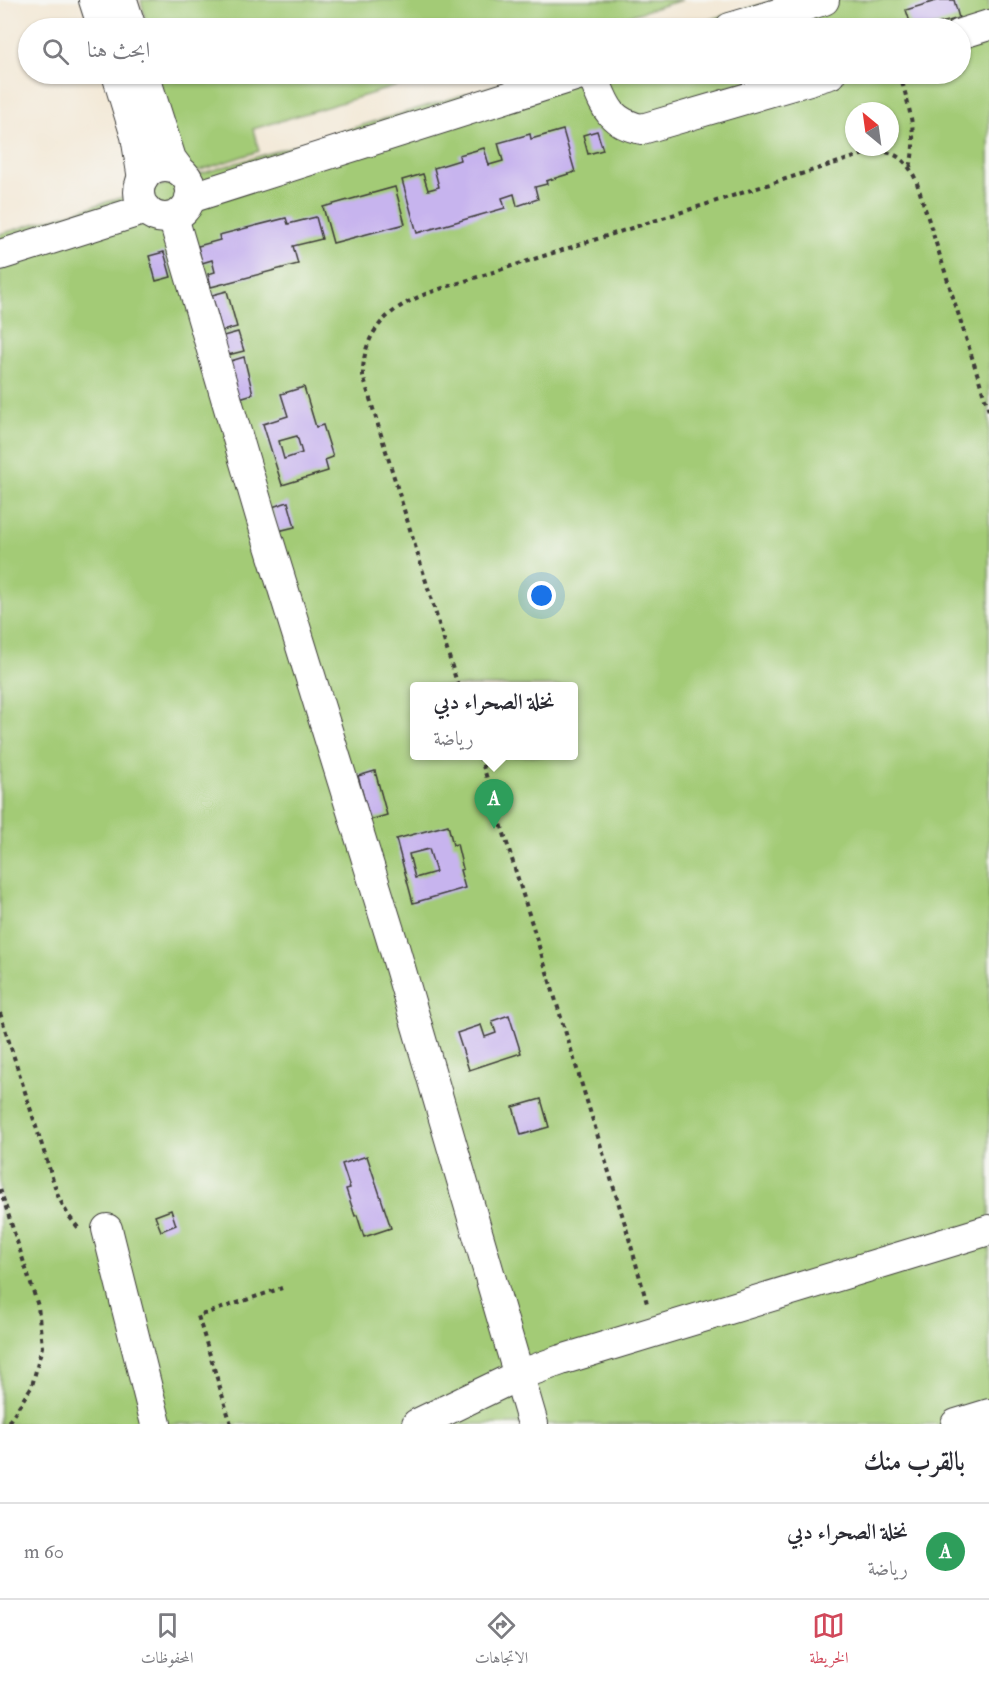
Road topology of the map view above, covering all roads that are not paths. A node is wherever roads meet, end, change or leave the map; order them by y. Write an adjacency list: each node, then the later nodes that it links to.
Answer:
1 (94, 0): 4 (street)
2 (122, 0): 5 (street)
3 (824, 0): 6 (street)
4 (100, 18)
5 (127, 18)
6 (764, 18)
7 (989, 25): 8 (street)
8 (971, 31)
9 (120, 84): 14 (street)
10 (147, 84): 14 (street)
11 (548, 84): 14 (street)
12 (596, 84): 13 (street)
13 (797, 84)
14 (172, 199): 15 (street); 18 (street)
15 (0, 255)
16 (94, 1230): 20 (street)
17 (989, 1230): 18 (street)
18 (519, 1375): 21 (street); 22 (street)
19 (989, 1414): 23 (street)
20 (156, 1424)
21 (417, 1424)
22 (533, 1424)
23 (956, 1424)

